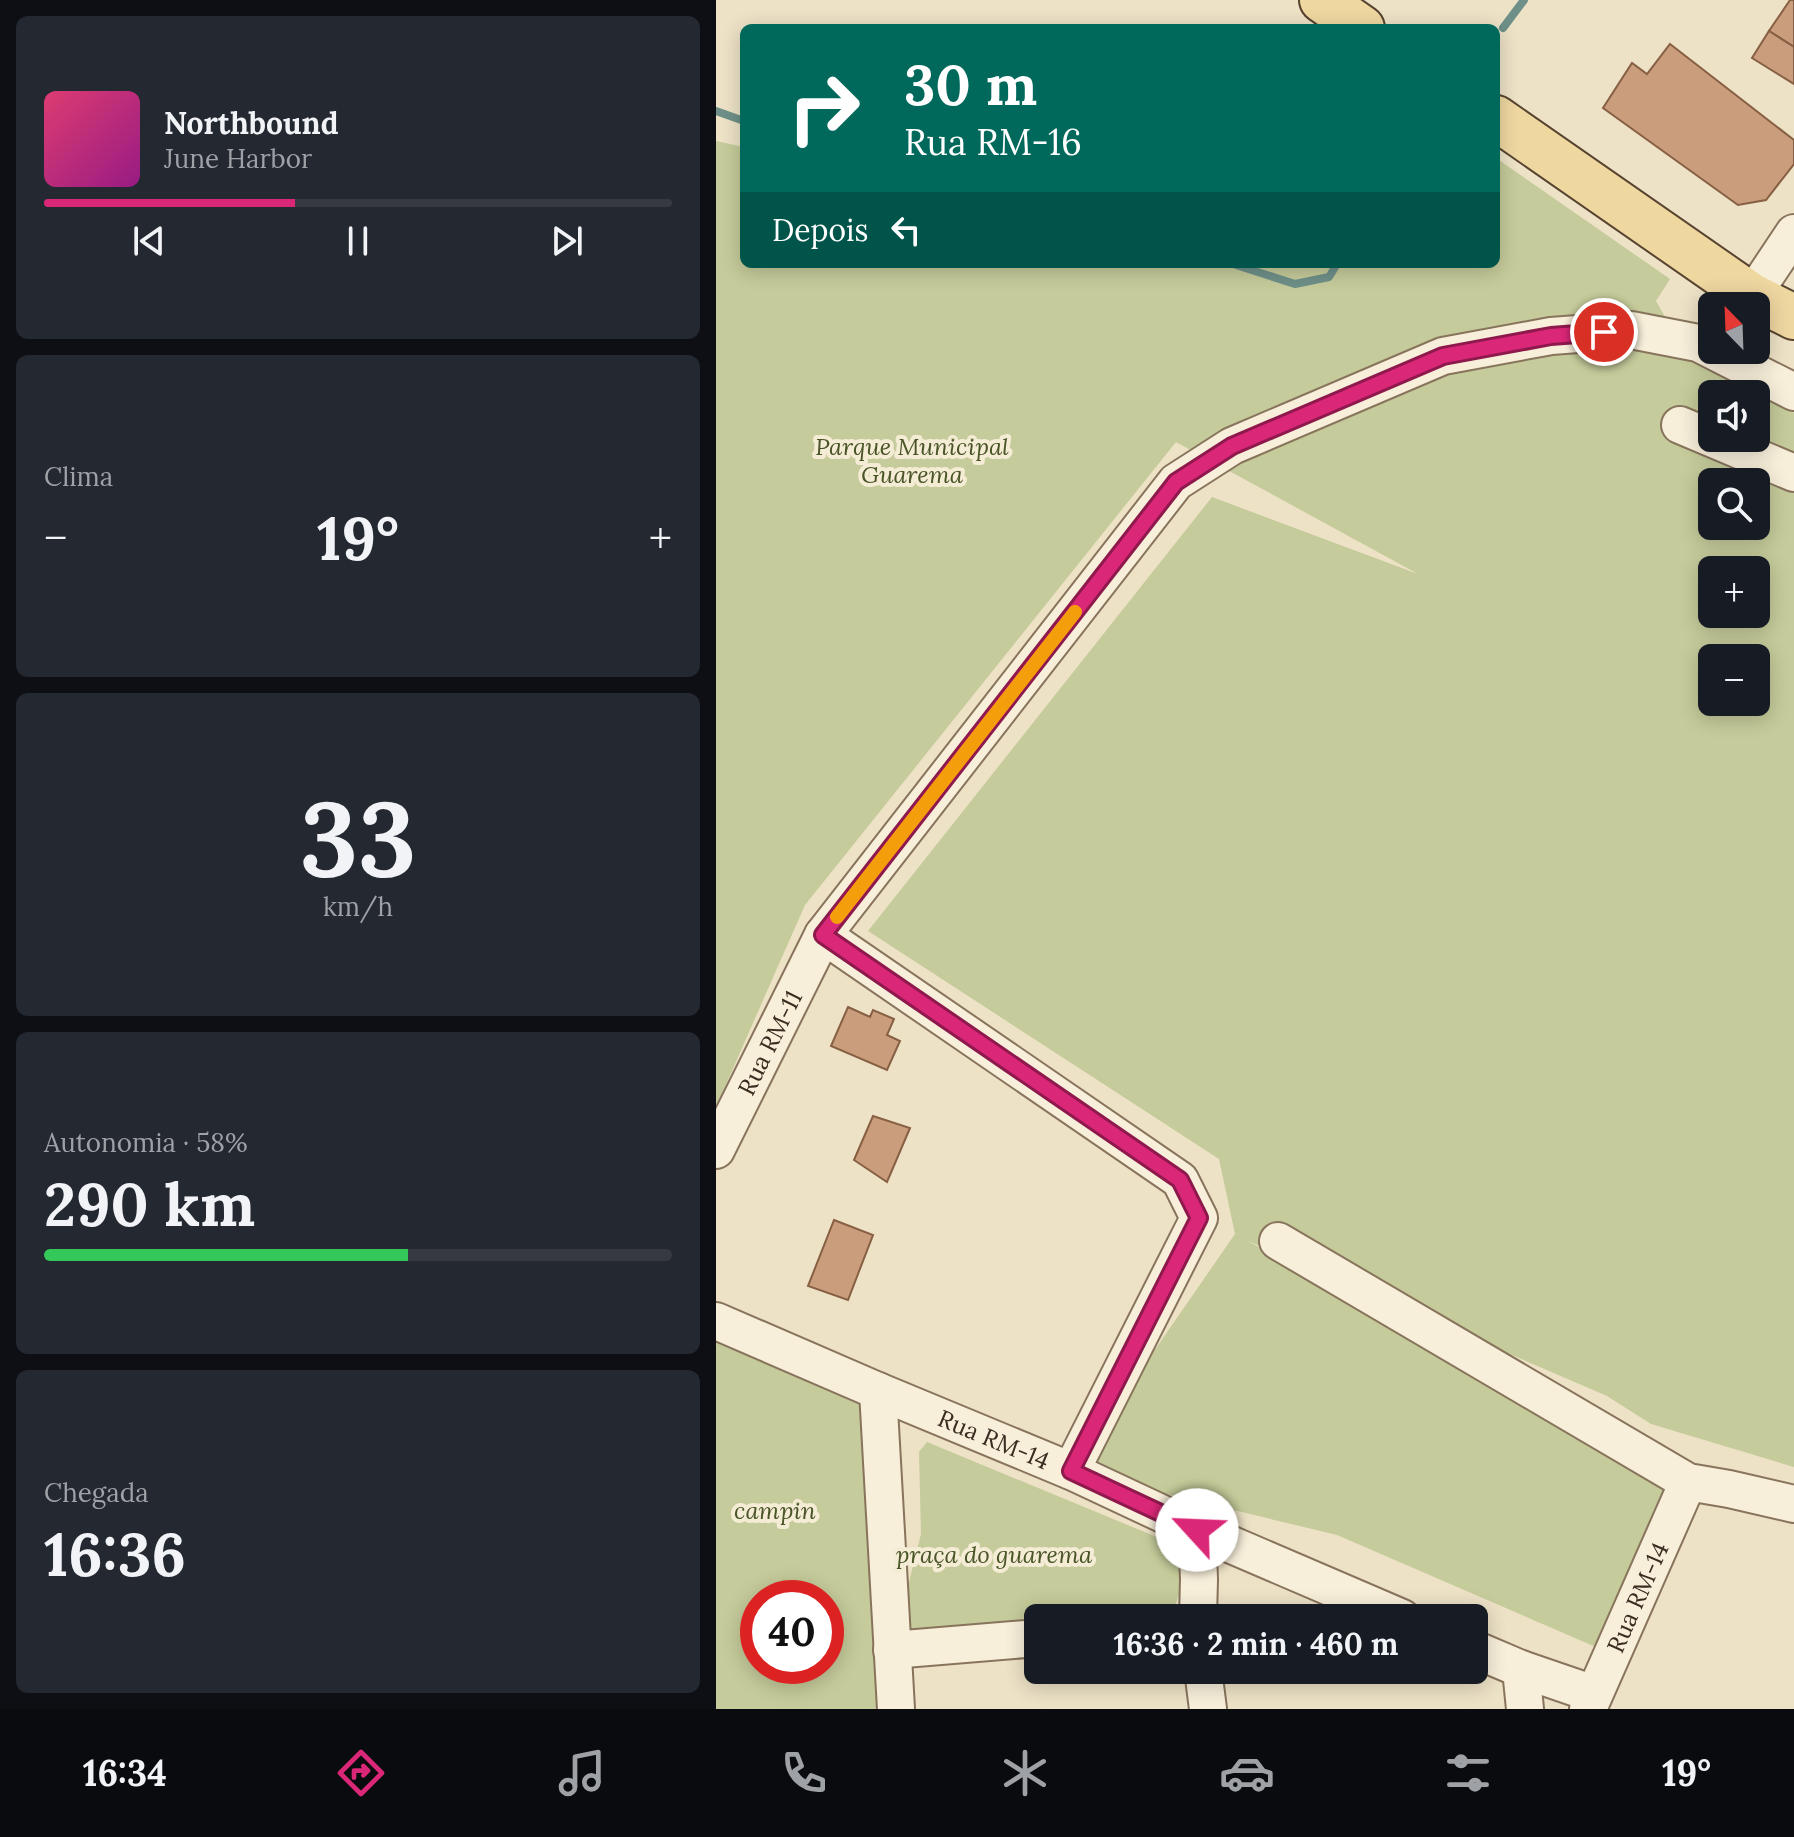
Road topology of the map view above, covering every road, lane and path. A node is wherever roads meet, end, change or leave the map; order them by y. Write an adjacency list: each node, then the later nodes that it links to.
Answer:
1 (1500, 121): 3 (main road)
2 (1794, 233): 4 (street)
3 (1746, 292)
4 (1755, 292)
5 (1770, 305): 7 (main road)
6 (1770, 315): 8 (main road)
7 (1794, 317)
8 (1794, 341)
9 (1794, 392): 12 (street, Rua RM-11)
10 (1680, 425): 11 (street)
11 (1794, 473)
12 (823, 935): 13 (street, Rua RM-11); 17 (street)
13 (716, 1150)
14 (1278, 1241): 18 (street)
15 (716, 1321): 16 (street, Rua RM-14)
16 (878, 1391): 17 (street, Rua RM-14); 24 (street)
17 (1071, 1471): 20 (street, Rua RM-14)
18 (1688, 1482): 19 (street); 28 (street, Rua RM-14)
19 (1794, 1504)
20 (1197, 1530): 21 (street); 22 (street, Rua RM-14)
21 (1198, 1604)
22 (1369, 1604)
23 (1024, 1639): 24 (street)
24 (892, 1650): 29 (street)
25 (1488, 1655): 26 (street, Rua RM-14)
26 (1521, 1669): 28 (street, Rua RM-14); 31 (street)
27 (1205, 1684): 30 (street)
28 (1591, 1701)
29 (896, 1709)
30 (1208, 1709)
31 (1525, 1709)

